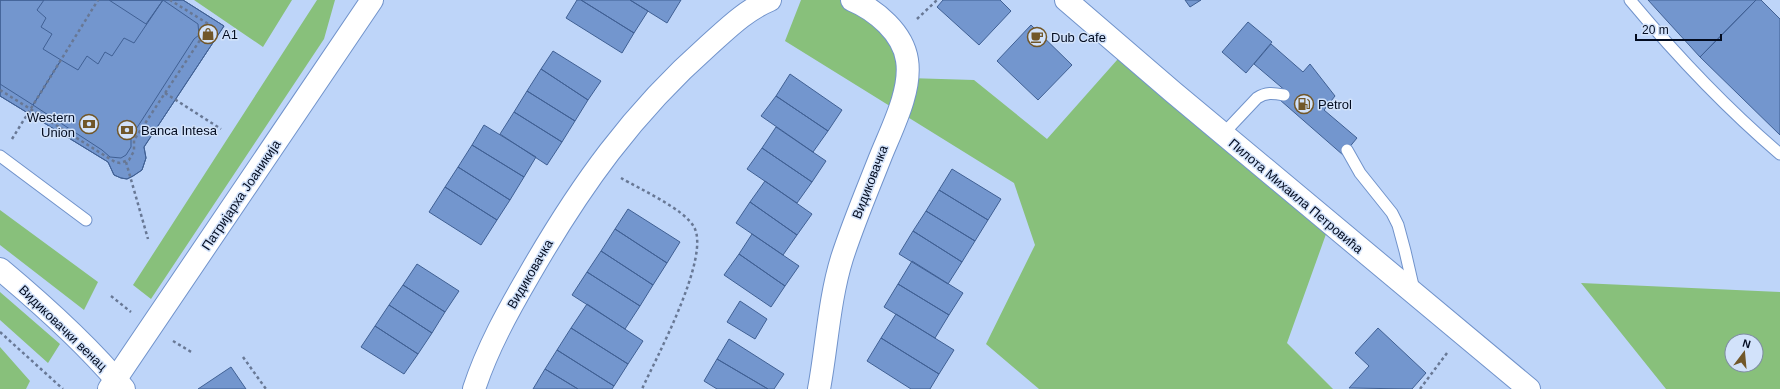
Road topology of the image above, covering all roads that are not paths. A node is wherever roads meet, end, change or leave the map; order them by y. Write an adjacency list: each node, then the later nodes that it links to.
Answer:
1 (372, 0): 14 (street, Патријарха Јоаникија)
2 (770, 0): 15 (street, Видиковачка)
3 (852, 0): 16 (street, Видиковачка)
4 (1066, 0): 7 (street, Пилота Михаила Петровића)
5 (1630, 0): 9 (lane)
6 (1284, 95): 7 (lane)
7 (1222, 134): 13 (street, Пилота Михаила Петровића)
8 (1347, 150): 13 (lane)
9 (1780, 154)
10 (0, 156): 11 (lane)
11 (86, 220)
12 (0, 270): 14 (street, Видиковачки венац)
13 (1415, 294): 17 (street, Пилота Михаила Петровића)
14 (116, 386)
15 (474, 389)
16 (819, 389)
17 (1528, 389)

